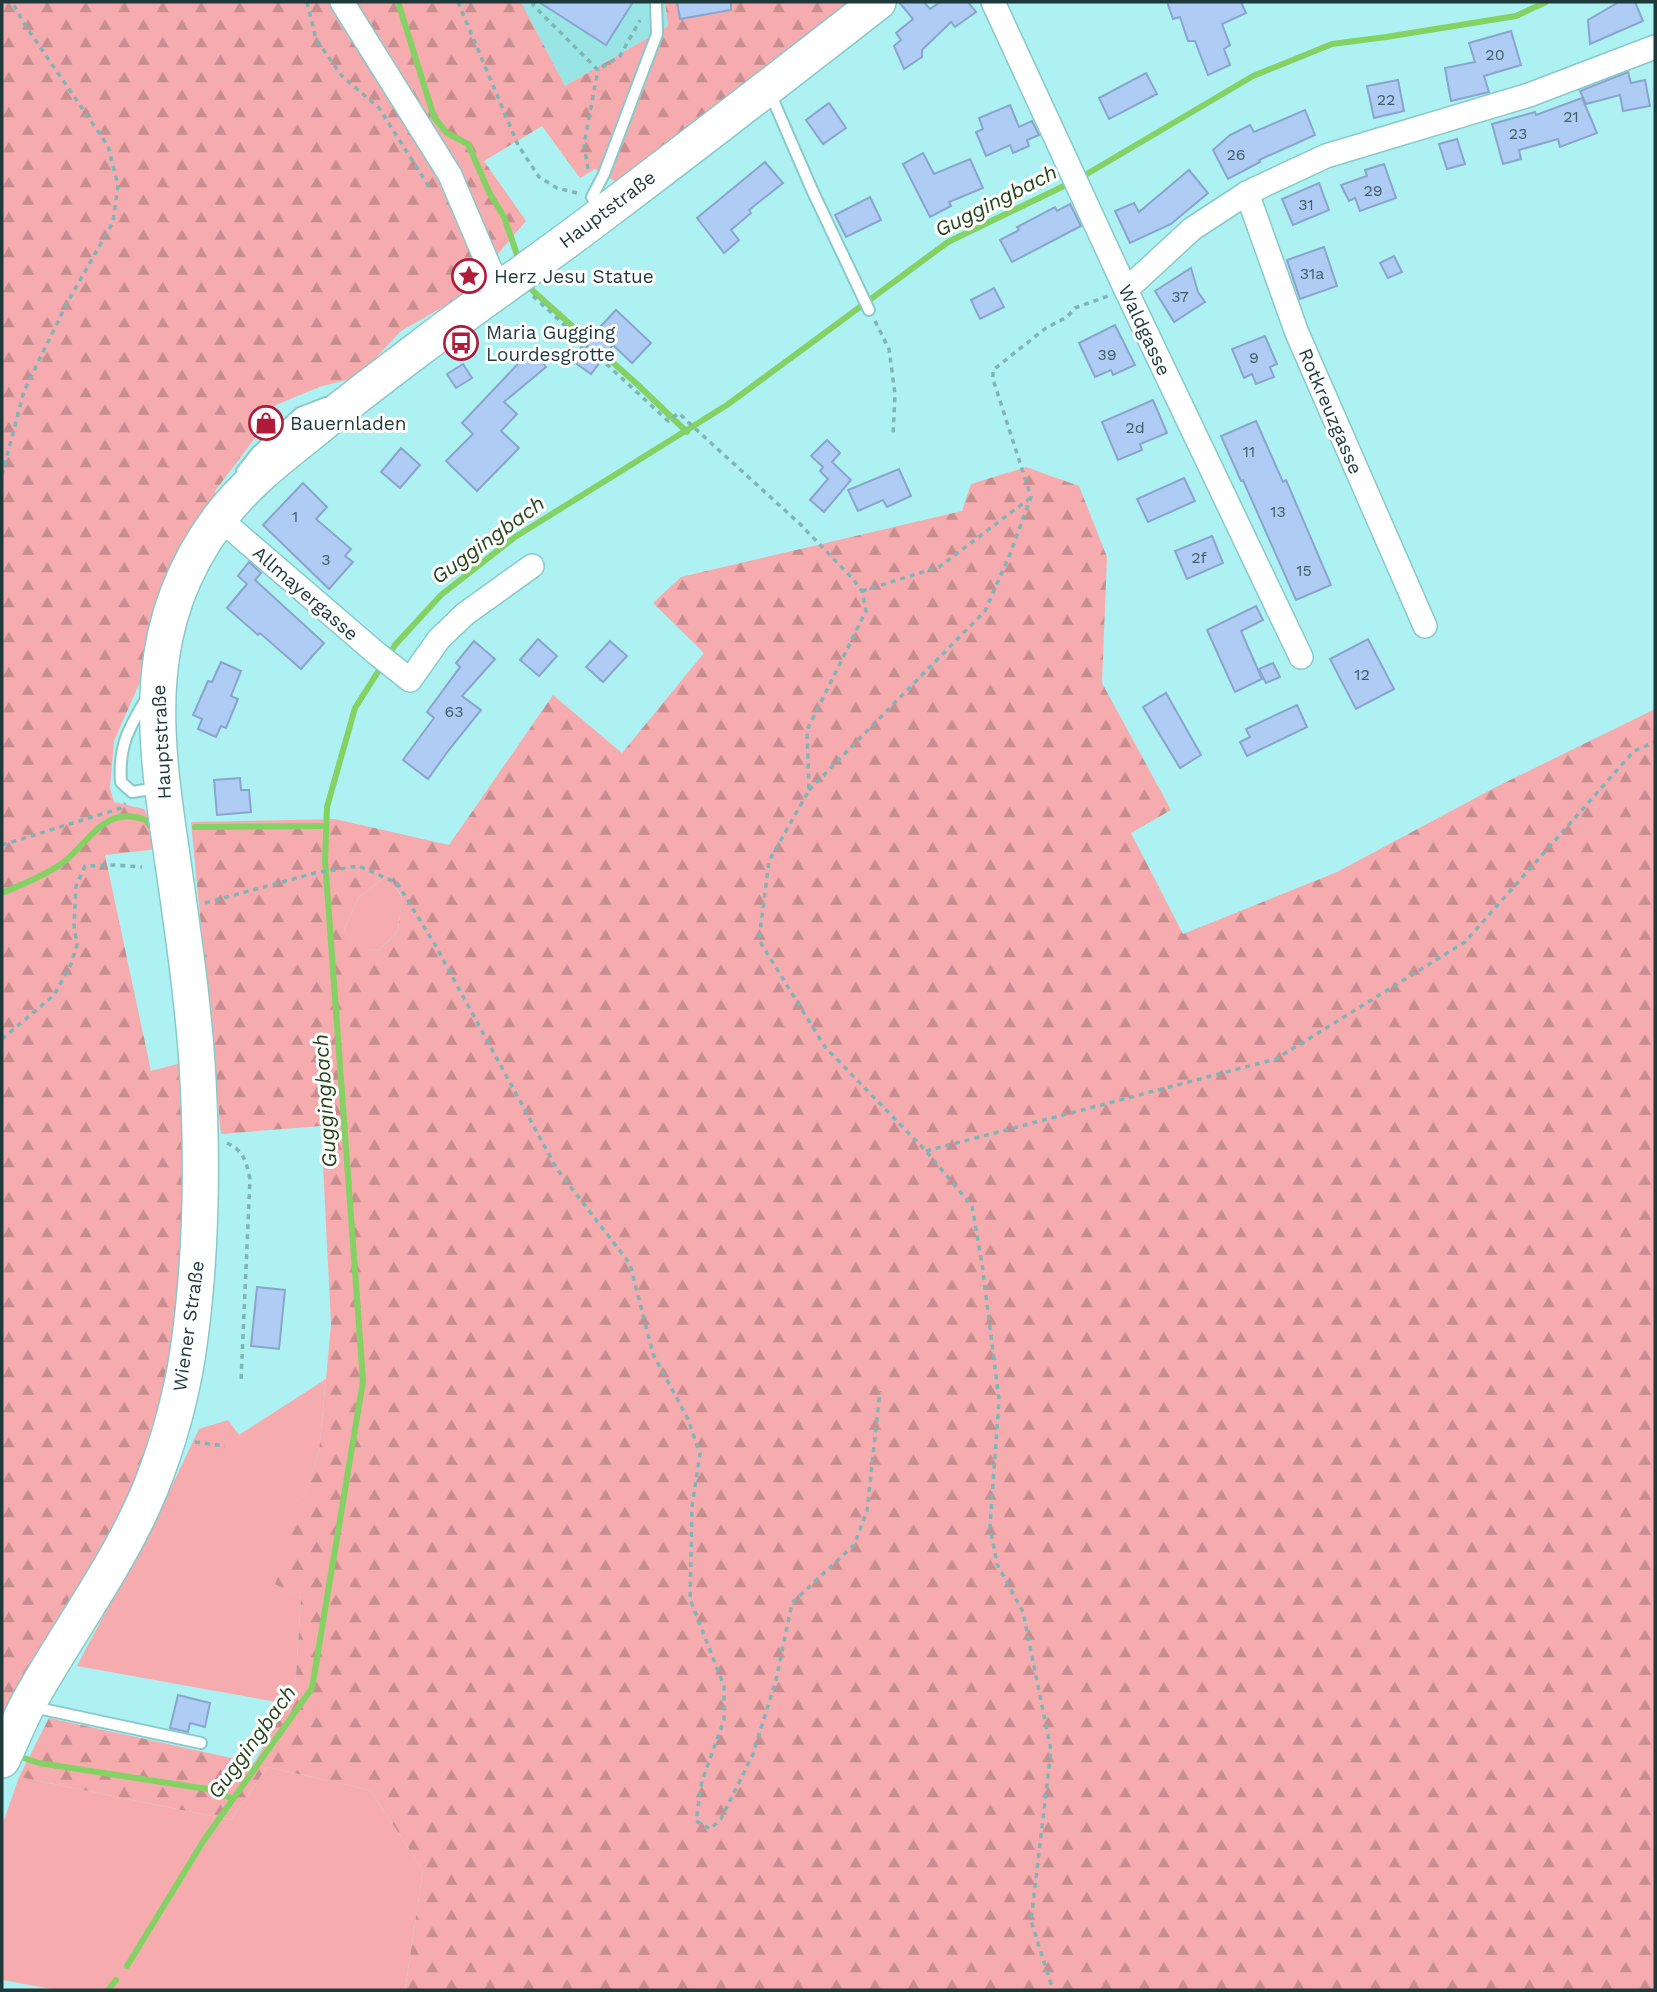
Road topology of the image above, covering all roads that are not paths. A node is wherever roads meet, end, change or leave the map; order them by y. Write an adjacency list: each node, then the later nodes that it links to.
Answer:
1 (342, 2): 9 (street)
2 (656, 2): 8 (lane)
3 (878, 2): 6 (main road, Hauptstraße)
4 (993, 2): 10 (street, Waldgasse)
5 (1655, 47): 7 (street)
6 (768, 88): 8 (main road, Hauptstraße); 11 (lane)
7 (1247, 193): 10 (street); 14 (street, Rotkreuzgasse)
8 (597, 206): 9 (main road, Hauptstraße)
9 (518, 275): 12 (main road, Hauptstraße)
10 (1126, 290): 15 (street, Waldgasse)
11 (869, 310)
12 (219, 518): 13 (street, Allmayergasse); 16 (main road, Hauptstraße)
13 (531, 566)
14 (1425, 625)
15 (1301, 657)
16 (156, 860): 17 (main road, Wiener Straße)
17 (27, 1706): 18 (lane); 19 (main road, Wiener Straße)
18 (201, 1743)
19 (2, 1760)

